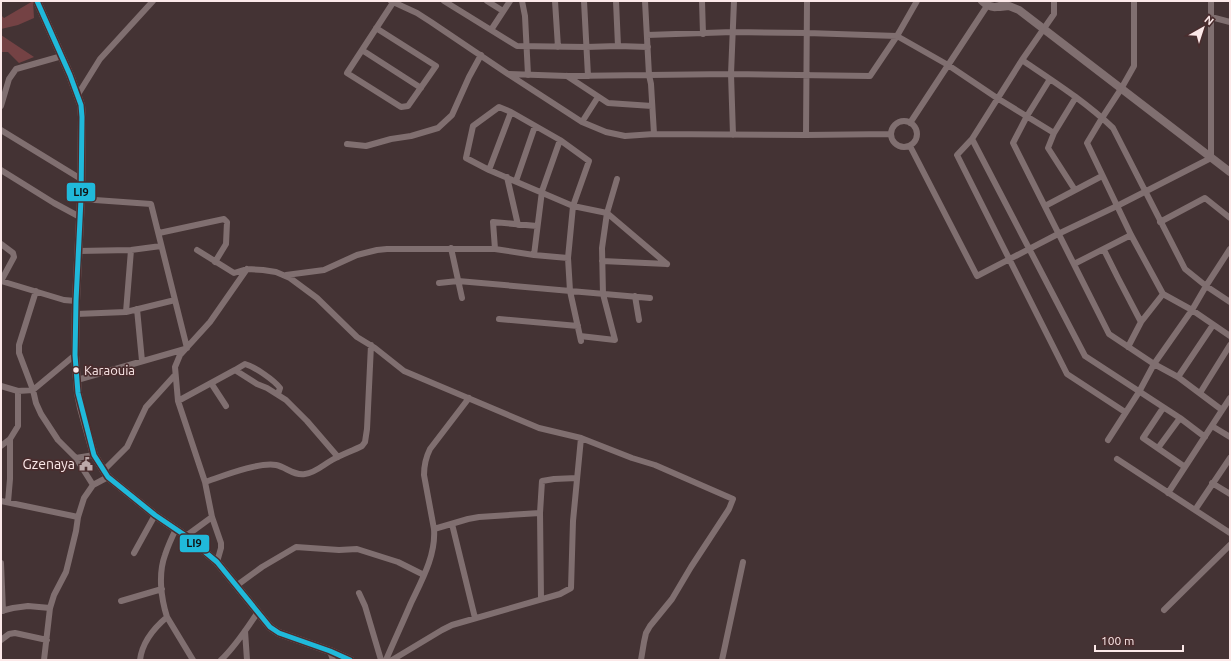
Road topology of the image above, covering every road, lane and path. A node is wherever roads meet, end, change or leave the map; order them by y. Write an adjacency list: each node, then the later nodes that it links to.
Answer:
1 (37, 1): 42 (street)
2 (153, 1): 55 (street)
3 (392, 1): 27 (street); 41 (street)
4 (444, 1): 28 (street)
5 (487, 1): 24 (street)
6 (510, 1): 24 (street)
7 (522, 1): 36 (street)
8 (554, 1): 37 (street)
9 (584, 1): 38 (street)
10 (616, 1): 35 (street)
11 (645, 1): 33 (street)
12 (702, 1): 32 (street)
13 (734, 1): 30 (street)
14 (807, 1): 31 (street)
15 (917, 1): 34 (street)
16 (1007, 1): 22 (street)
17 (1012, 1): 23 (street)
18 (1054, 1): 29 (street)
19 (1134, 1): 54 (street)
20 (1211, 1): 25 (street)
21 (985, 3): 22 (street); 44 (street)
22 (1000, 7): 23 (street)
23 (1019, 10): 29 (street)
24 (503, 11): 28 (street)
25 (1210, 16): 26 (street); 77 (street)
26 (1230, 22)
27 (376, 28): 40 (street); 53 (street)
28 (491, 30): 36 (street)
29 (1044, 30): 43 (street); 54 (street)
30 (733, 32): 31 (street); 32 (street); 46 (street)
31 (807, 32): 34 (street); 48 (street)
32 (703, 34): 33 (street)
33 (647, 35): 39 (street)
34 (897, 36): 44 (street); 48 (street)
35 (618, 46): 38 (street); 39 (street)
36 (527, 47): 37 (street); 47 (street)
37 (558, 47): 38 (street)
38 (586, 47): 50 (street)
39 (648, 47): 51 (street)
40 (362, 50): 53 (street); 53 (street)
41 (480, 55): 45 (street); 75 (street)
42 (62, 56): 55 (street); 59 (street)
43 (1022, 60): 52 (street); 58 (street)
44 (948, 65): 58 (street); 65 (street)
45 (508, 74): 47 (street); 64 (street)
46 (731, 74): 48 (street); 51 (street); 71 (street)
47 (528, 75): 49 (street)
48 (807, 75): 72 (street)
49 (567, 76): 50 (street); 56 (street)
50 (588, 76): 51 (street)
51 (649, 76): 60 (street)
52 (1050, 79): 57 (street); 62 (street)
53 (420, 88)
54 (1121, 89): 63 (street); 77 (street)
55 (77, 96): 83 (street)
56 (598, 97): 60 (street); 64 (street)
57 (1076, 97): 63 (street); 68 (street)
58 (997, 98): 62 (street); 73 (street)
59 (1, 106)
60 (652, 106): 69 (street)
61 (511, 112): 66 (street); 79 (street); 79 (street)
62 (1027, 116): 68 (street); 91 (street)
63 (1102, 118): 81 (street); 87 (street)
64 (582, 122): 69 (street)
65 (910, 123): 70 (street); 76 (street)
66 (535, 126): 74 (street); 85 (street)
67 (1, 130): 83 (street)
68 (1054, 133): 86 (street)
69 (654, 134): 71 (street)
70 (891, 134): 72 (street); 76 (street)
71 (733, 135): 72 (street)
72 (806, 135)
73 (972, 139): 110 (street); 114 (street)
74 (560, 140): 88 (street); 90 (street)
75 (346, 144)
76 (910, 146): 114 (street)
77 (1211, 158): 80 (street); 87 (street)
78 (1, 170): 94 (street)
79 (489, 170): 82 (street)
80 (1230, 172)
81 (1102, 176): 86 (street); 92 (street)
82 (507, 177): 85 (street); 97 (street)
83 (81, 179): 89 (street)
84 (616, 179): 93 (street)
85 (516, 181): 88 (street)
86 (1075, 190): 91 (street)
87 (1145, 191): 92 (street); 96 (street)
88 (542, 192): 90 (street); 98 (street)
89 (81, 199): 94 (street); 99 (street)
90 (573, 206): 93 (street); 113 (street)
91 (1045, 206): 100 (street)
92 (1117, 206): 100 (street); 101 (street)
93 (607, 213): 115 (street); 115 (street)
94 (80, 217): 107 (street)
95 (1230, 218): 96 (street)
96 (1160, 222): 123 (street)
97 (518, 225): 98 (street); 105 (street)
98 (537, 226): 112 (street)
99 (159, 233): 103 (street); 116 (street)
100 (1058, 234): 110 (street); 117 (street)
101 (1132, 236): 111 (street); 127 (street)
102 (1, 244): 120 (street)
103 (161, 246): 108 (street); 131 (street)
104 (451, 248): 105 (street); 119 (street); 121 (street)
105 (495, 249): 112 (street)
106 (1230, 249): 123 (street)
107 (78, 250): 108 (street); 132 (street)
108 (130, 250): 136 (street)
109 (197, 250): 116 (street)
110 (1030, 250): 114 (street); 159 (street)
111 (1104, 250): 117 (street); 140 (street)
112 (534, 255): 113 (street)
113 (568, 258): 125 (street)
114 (1009, 260): 168 (street)
115 (602, 261): 126 (street)
116 (215, 262): 118 (street)
117 (1074, 264): 146 (street)
118 (247, 270): 119 (street); 147 (street)
119 (284, 276): 144 (street)
120 (1, 281): 124 (street)
121 (458, 282): 122 (street); 125 (street); 129 (street)
122 (439, 283)
123 (1206, 286): 133 (street); 135 (street)
124 (36, 291): 132 (street); 157 (street)
125 (570, 291): 126 (street); 142 (street)
126 (603, 294): 128 (street); 142 (street)
127 (1163, 294): 135 (street); 140 (street)
128 (635, 296): 130 (street); 139 (street)
129 (462, 298)
130 (650, 298)
131 (175, 300): 134 (street); 147 (street)
132 (76, 301): 137 (street)
133 (1230, 302)
134 (137, 309): 136 (street); 149 (street)
135 (1192, 310): 141 (street); 150 (street)
136 (126, 312): 137 (street)
137 (76, 314): 148 (street)
138 (499, 319): 142 (street)
139 (640, 320)
140 (1141, 322): 146 (street)
141 (1213, 325): 143 (street); 153 (street)
142 (578, 326)
143 (1230, 336)
144 (371, 345): 162 (street); 179 (street)
145 (1230, 345): 160 (street)
146 (1128, 347): 150 (street)
147 (187, 348): 149 (street); 152 (street)
148 (75, 355): 154 (street); 157 (street)
149 (142, 361): 154 (street)
150 (1154, 364): 153 (street); 159 (street)
151 (235, 370): 155 (street); 161 (street); 161 (street)
152 (175, 375): 164 (street); 185 (street)
153 (1178, 377): 160 (street)
154 (77, 380): 178 (street)
155 (211, 383): 164 (street); 165 (street)
156 (2, 387): 158 (street)
157 (33, 390): 158 (street); 180 (street)
158 (18, 391): 174 (street)
159 (1139, 392): 166 (street); 168 (street)
160 (1200, 393): 167 (street)
161 (278, 394): 179 (street)
162 (469, 398): 173 (street); 201 (street)
163 (1230, 398): 167 (street)
164 (178, 401): 187 (street)
165 (226, 406)
166 (1163, 408): 169 (street); 177 (street)
167 (1222, 410): 170 (street)
168 (1125, 412): 175 (street)
169 (1180, 418): 171 (street); 177 (street)
170 (1212, 426): 171 (street); 172 (street)
171 (1205, 437): 183 (street)
172 (1230, 437)
173 (581, 438): 186 (street); 235 (street)
174 (10, 439): 176 (street); 193 (street)
175 (1108, 440)
176 (1, 446)
177 (1158, 448): 183 (street)
178 (94, 455): 180 (street); 185 (street)
179 (338, 457): 187 (street)
180 (76, 458): 189 (street)
181 (1230, 458): 184 (street)
182 (1117, 459): 190 (street)
183 (1185, 467): 190 (street)
184 (1227, 468): 188 (street)
185 (106, 474): 189 (street); 196 (street)
186 (577, 478): 195 (street); 213 (street)
187 (205, 482): 198 (street)
188 (1212, 483): 191 (street); 194 (street)
189 (93, 485): 197 (street)
190 (1168, 493): 194 (street)
191 (1230, 494)
192 (1, 501): 193 (street)
193 (8, 502): 197 (street)
194 (1195, 510): 202 (street)
195 (540, 513): 199 (street); 213 (street)
196 (155, 514): 200 (street); 205 (street)
197 (78, 517): 215 (street)
198 (212, 517): 203 (street); 206 (street)
199 (452, 524): 201 (street); 220 (street)
200 (176, 529): 203 (street); 211 (street)
201 (434, 529): 209 (street)
202 (1230, 533)
203 (186, 536): 206 (street)
204 (1230, 545): 216 (street)
205 (134, 552)
206 (217, 562): 210 (street)
207 (743, 562): 236 (street)
208 (1, 563): 217 (street)
209 (424, 575): 210 (street); 233 (street)
210 (236, 586): 218 (street)
211 (162, 589): 214 (street); 219 (street)
212 (360, 593): 232 (street)
213 (542, 599): 220 (street)
214 (121, 601)
215 (50, 608): 217 (street); 223 (street)
216 (1164, 610)
217 (2, 611)
218 (258, 612): 221 (street); 224 (street)
219 (167, 617): 226 (street); 227 (street)
220 (475, 618): 234 (street)
221 (245, 631): 228 (street); 229 (street)
222 (1, 640): 223 (street)
223 (46, 640): 225 (street)
224 (330, 651): 230 (street); 231 (street)
225 (44, 660)
226 (140, 660)
227 (193, 660)
228 (221, 660)
229 (247, 660)
230 (333, 660)
231 (350, 660)
232 (381, 660)
233 (386, 660)
234 (392, 660)
235 (641, 660)
236 (722, 660)

